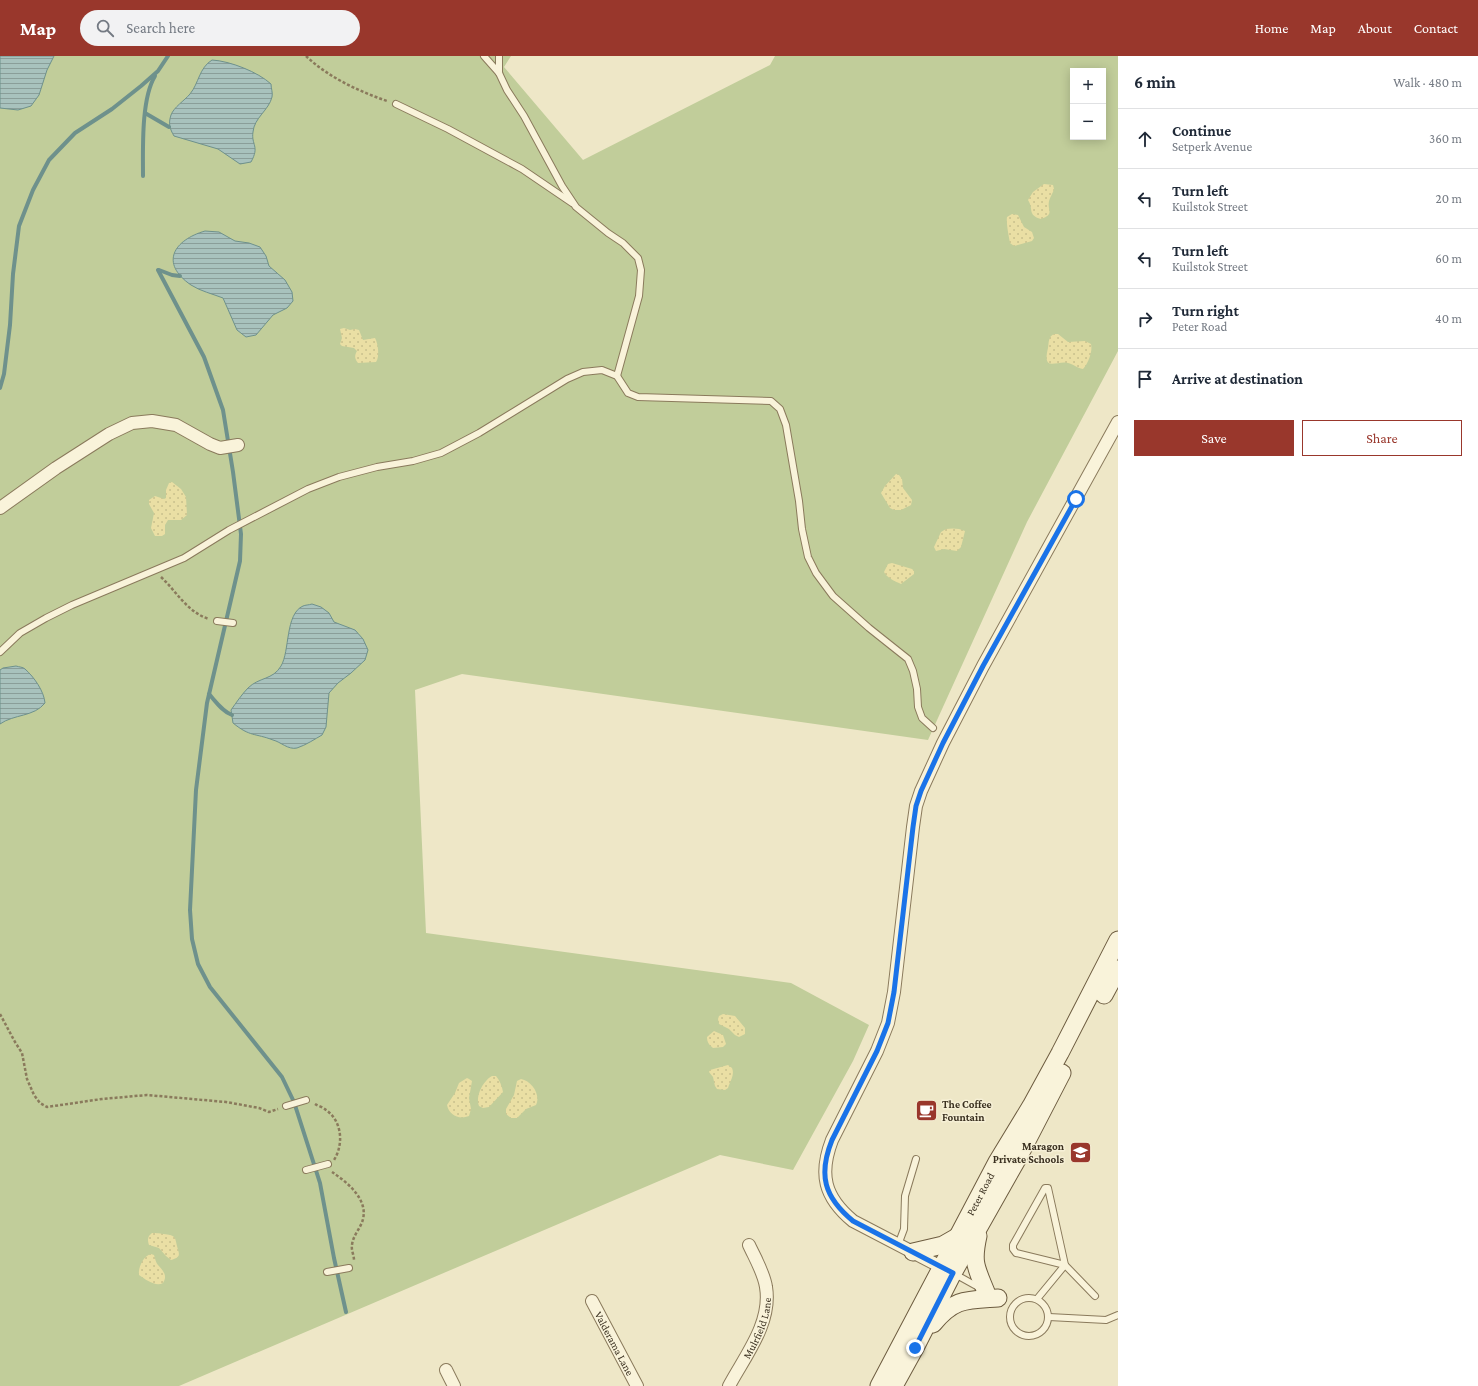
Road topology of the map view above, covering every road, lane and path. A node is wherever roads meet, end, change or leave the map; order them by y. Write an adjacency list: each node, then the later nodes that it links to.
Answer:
1 (306, 56): 5 (path)
2 (484, 56): 4 (lane)
3 (499, 56): 4 (lane)
4 (499, 72): 6 (lane)
5 (396, 104): 6 (lane)
6 (576, 207): 7 (lane)
7 (617, 376): 11 (lane); 16 (lane)
8 (1118, 422): 29 (street)
9 (238, 445): 10 (street)
10 (0, 508)
11 (155, 571): 12 (path); 15 (lane)
12 (209, 619)
13 (217, 621): 14 (lane)
14 (234, 624)
15 (0, 652)
16 (933, 728)
17 (1118, 940): 27 (main road, Peter Road)
18 (1118, 969): 26 (main road, Peter Road)
19 (0, 1014): 22 (path)
20 (305, 1100): 21 (lane); 24 (path)
21 (286, 1106)
22 (269, 1112)
23 (916, 1159): 29 (lane)
24 (326, 1165): 25 (lane); 31 (path)
25 (306, 1170)
26 (979, 1228): 32 (main road, Peter Road); 36 (main road)
27 (957, 1237): 29 (main road); 32 (main road, Peter Road)
28 (749, 1244): 44 (street, Mulrfield Lane)
29 (905, 1248): 32 (street)
30 (1065, 1265): 30 (lane); 34 (lane); 35 (lane)
31 (347, 1269): 33 (lane)
32 (947, 1270): 36 (lane); 40 (main road, Peter Road); 45 (main road, Peter Road)
33 (327, 1272)
34 (1095, 1296)
35 (1037, 1299): 36 (lane); 39 (lane)
36 (1002, 1300): 39 (lane); 40 (main road)
37 (592, 1302): 43 (street, Valderama Lane)
38 (1118, 1316): 39 (lane)
39 (1049, 1317)
40 (919, 1340): 46 (main road, Peter Road)
41 (446, 1370): 42 (street)
42 (454, 1386)
43 (638, 1386)
44 (729, 1386)
45 (879, 1386)
46 (894, 1386)

